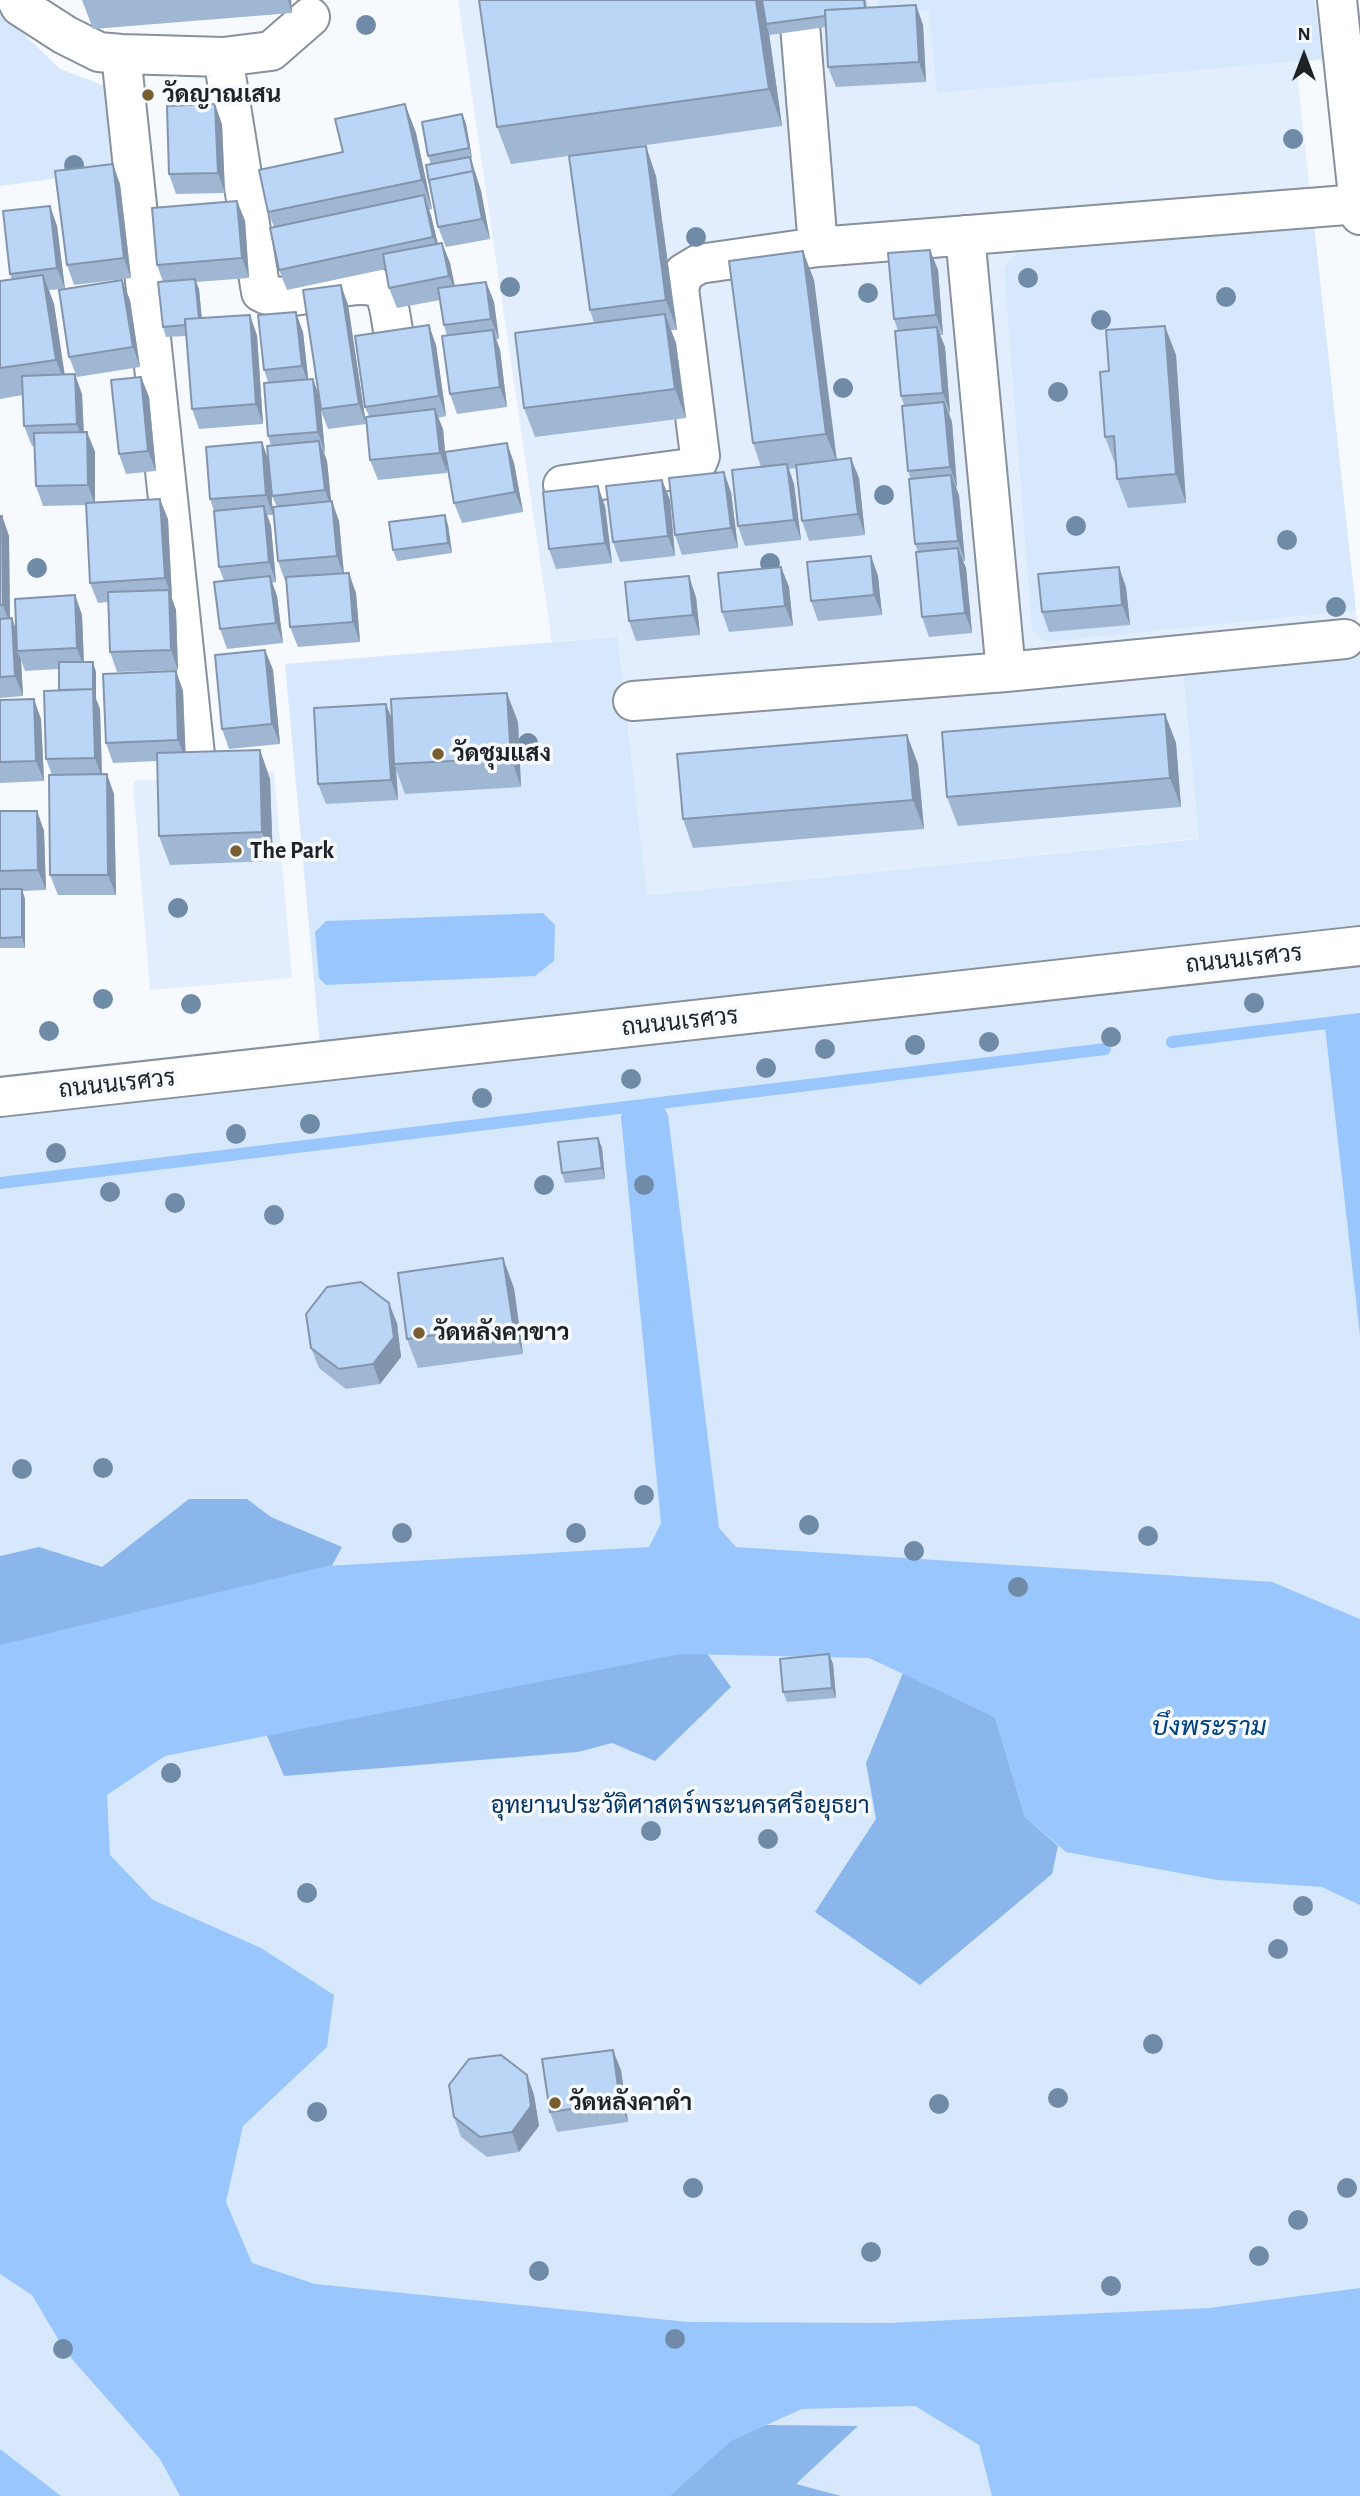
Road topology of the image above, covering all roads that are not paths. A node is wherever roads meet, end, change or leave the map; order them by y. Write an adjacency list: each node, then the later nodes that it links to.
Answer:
1 (17, 0): 3 (street)
2 (1337, 0): 8 (street)
3 (64, 17): 6 (street)
4 (310, 17): 7 (street)
5 (800, 26): 10 (street)
6 (121, 54): 7 (street); 16 (street)
7 (223, 57): 11 (street)
8 (1359, 209): 9 (street)
9 (965, 235): 10 (street); 14 (street)
10 (818, 247): 12 (street)
11 (393, 330)
12 (563, 485)
13 (1345, 639): 14 (street)
14 (1006, 672): 15 (street)
15 (633, 701)
16 (196, 764)
17 (1360, 946): 18 (street, ถนนนเรศวร)
18 (0, 1097)

